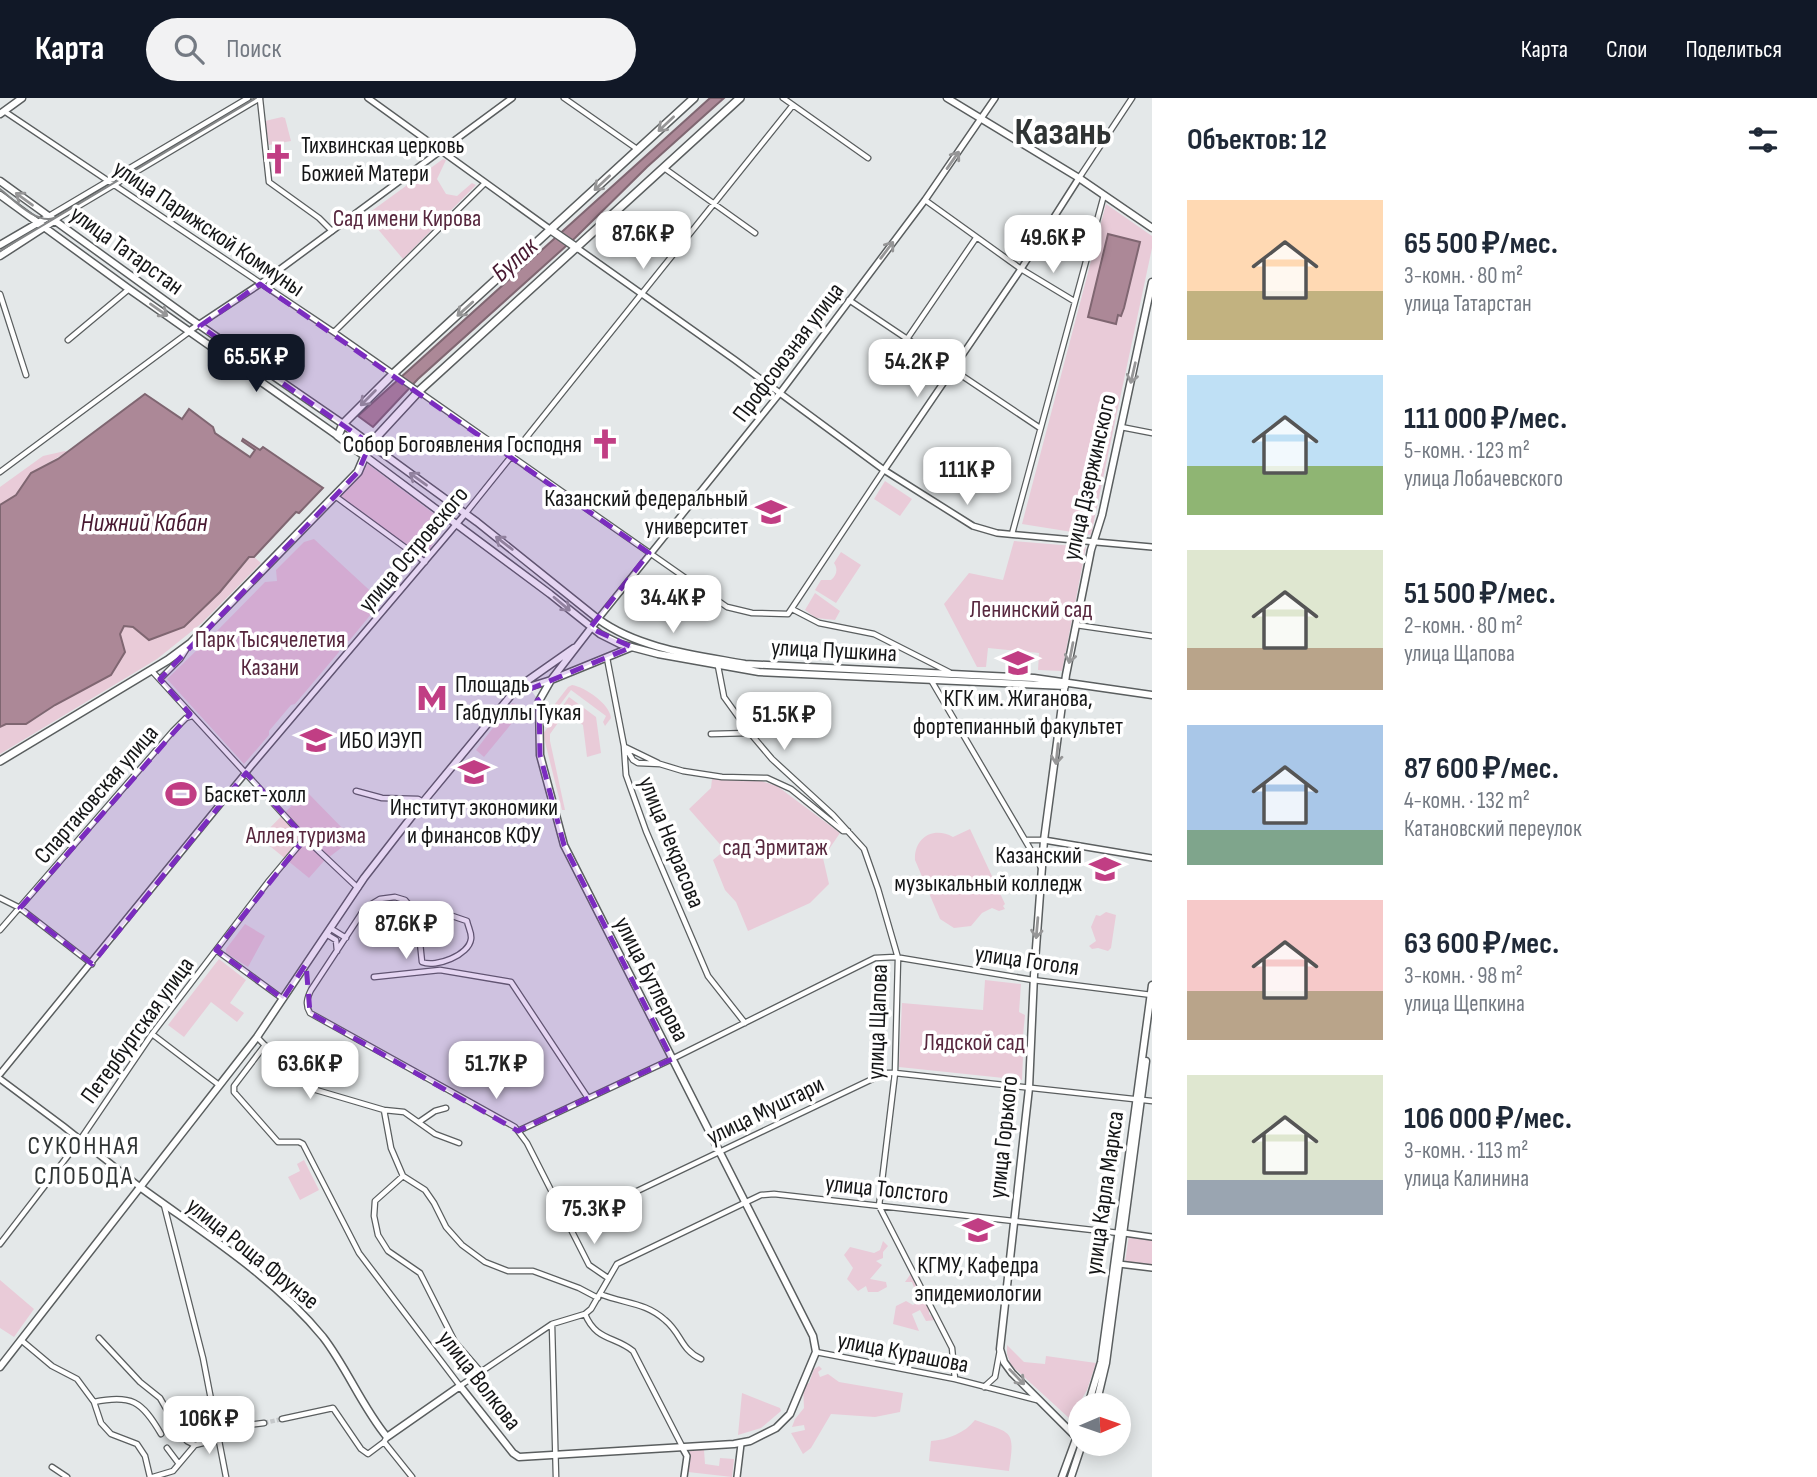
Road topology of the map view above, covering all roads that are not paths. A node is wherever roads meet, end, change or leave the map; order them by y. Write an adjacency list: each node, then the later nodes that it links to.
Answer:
1 (22, 98): 14 (main road)
2 (248, 98): 22 (street)
3 (260, 98): 24 (street); 32 (street)
4 (368, 98): 17 (street)
5 (512, 98): 17 (street)
6 (564, 98): 16 (street)
7 (694, 98): 16 (main road, one-way to 16)
8 (740, 98): 19 (main road)
9 (783, 98): 13 (street)
10 (947, 98): 15 (main road)
11 (995, 98): 15 (street, Профсоюзная улица)
12 (1132, 98): 20 (street)
13 (793, 105): 18 (street); 28 (street, улица Островского)
14 (2, 113): 22 (street, улица Парижской Коммуны)
15 (981, 120): 20 (main road); 27 (street, Профсоюзная улица, one-way to 15)
16 (638, 149): 33 (main road, one-way to 33)
17 (441, 151): 23 (street); 32 (street)
18 (868, 158)
19 (664, 168): 28 (street); 37 (main road)
20 (1079, 178): 26 (main road); 39 (street)
21 (0, 181): 29 (main road, улица Татарстан, one-way to 21)
22 (108, 182): 24 (street, улица Парижской Коммуны); 29 (street)
23 (485, 183): 33 (street); 49 (street)
24 (114, 186): 29 (street); 41 (street, улица Парижской Коммуны)
25 (0, 195): 30 (main road, улица Татарстан)
26 (1104, 195): 31 (main road); 46 (street)
27 (925, 200): 35 (street); 45 (street, Профсоюзная улица, one-way to 27)
28 (713, 203): 34 (street); 44 (street, улица Островского)
29 (51, 219): 30 (main road); 47 (main road, улица Татарстан)
30 (41, 225): 36 (main road); 38 (main road); 42 (main road, улица Татарстан)
31 (1152, 228)
32 (332, 231): 41 (street)
33 (553, 231): 37 (main road); 54 (main road, one-way to 54)
34 (755, 233)
35 (976, 238): 39 (street); 50 (street)
36 (0, 245)
37 (574, 247): 44 (street); 55 (main road)
38 (0, 256)
39 (1021, 270): 46 (street); 52 (street)
40 (1152, 282): 58 (main road, улица Дзержинского, one-way to 58)
41 (260, 284): 47 (street); 49 (street, улица Парижской Коммуны)
42 (129, 289): 48 (main road, улица Татарстан, one-way to 48); 51 (street)
43 (0, 294): 53 (street)
44 (641, 294): 56 (street); 64 (street, улица Островского)
45 (849, 300): 50 (street); 56 (street, Профсоюзная улица)
46 (1074, 301): 59 (street)
47 (200, 326): 48 (street); 57 (main road, улица Татарстан)
48 (190, 331): 61 (main road, улица Татарстан); 66 (street)
49 (334, 332): 54 (street, улица Парижской Коммуны)
50 (907, 339): 52 (street)
51 (68, 340)
52 (952, 370): 59 (street); 65 (street)
53 (26, 375)
54 (396, 375): 55 (street, улица Парижской Коммуны); 57 (main road, one-way to 57)
55 (416, 389): 62 (main road); 64 (street, улица Парижской Коммуны)
56 (780, 393): 65 (street); 73 (street, Профсоюзная улица)
57 (343, 424): 61 (main road); 62 (main road, улица Татарстан)
58 (1121, 426): 60 (street); 71 (main road, улица Дзержинского)
59 (1040, 428): 70 (street)
60 (1152, 433)
61 (338, 436): 63 (main road, улица Татарстан)
62 (370, 444): 63 (main road); 68 (main road, улица Пушкина, one-way to 62)
63 (365, 456): 67 (main road); 69 (main road, улица Пушкина); 100 (main road)
64 (512, 458): 68 (street, улица Островского); 73 (street, улица Парижской Коммуны)
65 (884, 470): 70 (street); 75 (street)
66 (0, 472)
67 (335, 496): 74 (street); 80 (main road)
68 (466, 514): 69 (street, улица Островского); 76 (main road, улица Пушкина, one-way to 68)
69 (457, 524): 74 (street, улица Островского); 78 (main road, улица Пушкина, one-way to 78)
70 (1012, 534): 71 (street)
71 (1094, 542): 72 (street); 77 (main road, улица Дзержинского)
72 (1152, 547)
73 (649, 553): 75 (street, улица Парижской Коммуны); 76 (street, Профсоюзная улица)
74 (425, 562): 102 (street, улица Островского)
75 (792, 609): 84 (street)
76 (598, 619): 78 (main road); 87 (main road, улица Пушкина)
77 (1076, 625): 79 (street); 92 (main road, улица Дзержинского, one-way to 92)
78 (591, 628): 81 (main road); 82 (main road, улица Пушкина)
79 (1152, 636)
80 (191, 643): 86 (main road); 89 (street)
81 (579, 645): 90 (main road); 93 (main road)
82 (632, 648): 83 (main road); 85 (main road, улица Пушкина)
83 (607, 658): 90 (main road); 99 (street, улица Некрасова)
84 (921, 659): 87 (street); 88 (street)
85 (718, 666): 91 (main road, улица Пушкина); 97 (street, улица Щапова)
86 (151, 670): 89 (street); 100 (main road)
87 (919, 673): 88 (main road, улица Пушкина)
88 (954, 674): 92 (main road, улица Пушкина)
89 (160, 679): 96 (street)
90 (551, 680): 93 (main road); 95 (main road)
91 (931, 680): 92 (main road, улица Пушкина); 108 (street)
92 (1065, 684): 94 (main road, улица Пушкина); 107 (main road, улица Горького, one-way to 107)
93 (516, 691): 95 (main road); 104 (main road)
94 (1152, 695)
95 (539, 701): 132 (main road, улица Бутлерова)
96 (192, 716): 102 (street); 114 (street, Спартаковская улица)
97 (750, 733): 98 (street); 105 (street, улица Щапова)
98 (711, 734)
99 (624, 746): 101 (street); 101 (street); 128 (street, улица Некрасова)
100 (0, 759)
101 (660, 764): 105 (street)
102 (246, 773): 106 (street); 121 (street, улица Островского)
103 (356, 791): 104 (street)
104 (423, 802): 111 (main road)
105 (849, 831): 120 (street, улица Щапова)
106 (305, 838): 111 (street); 118 (street, Петербургская улица)
107 (1044, 840): 108 (street); 109 (street); 110 (main road, улица Горького)
108 (1025, 841): 110 (street)
109 (1152, 858)
110 (1042, 869): 123 (main road, улица Горького, one-way to 123)
111 (358, 888): 116 (main road)
112 (0, 898): 114 (street)
113 (426, 906): 117 (street)
114 (20, 908): 115 (street, Спартаковская улица); 121 (street)
115 (0, 930)
116 (328, 931): 117 (street); 119 (street); 126 (main road)
117 (346, 937): 119 (street)
118 (216, 950): 126 (street); 129 (street, Петербургская улица)
119 (337, 951): 143 (street)
120 (898, 958): 123 (street, улица Гоголя); 128 (street, улица Гоголя); 133 (street, улица Щапова)
121 (92, 964): 134 (street, улица Островского)
122 (374, 977): 137 (street)
123 (1033, 980): 125 (street, улица Гоголя); 136 (main road, улица Горького)
124 (1152, 985): 125 (main road, улица Карла Маркса)
125 (1151, 995): 138 (main road, улица Карла Маркса)
126 (283, 999): 130 (main road)
127 (1152, 1016): 138 (main road, улица Карла Маркса)
128 (745, 1023): 132 (street, улица Гоголя)
129 (152, 1034): 135 (street); 144 (street, Петербургская улица)
130 (257, 1037): 131 (street); 135 (main road)
131 (265, 1045): 141 (street); 171 (street, улица Волкова)
132 (672, 1059): 137 (street, улица Гоголя); 146 (main road, улица Бутлерова)
133 (895, 1073): 136 (street, улица Муштари); 146 (street, улица Муштари); 151 (street, улица Щапова)
134 (0, 1077): 144 (street)
135 (219, 1085): 148 (main road)
136 (1029, 1088): 138 (street, улица Муштари); 152 (main road, улица Горького)
137 (588, 1098): 143 (street, улица Гоголя)
138 (1139, 1100): 139 (street, улица Муштари); 154 (main road, улица Карла Маркса)
139 (1152, 1101)
140 (446, 1108): 142 (street)
141 (384, 1110): 142 (street); 147 (street)
142 (419, 1122): 145 (street)
143 (518, 1131): 153 (street)
144 (80, 1140): 148 (street); 156 (street, Петербургская улица)
145 (459, 1143)
146 (720, 1152): 149 (main road, улица Бутлерова); 153 (street, улица Муштари)
147 (403, 1176): 160 (street); 169 (street)
148 (140, 1187): 150 (main road, улица Роща Фрунзе); 164 (main road)
149 (746, 1204): 151 (street, улица Толстого); 159 (street, улица Толстого); 166 (main road, улица Бутлерова)
150 (163, 1205): 180 (street); 183 (main road, улица Роща Фрунзе)
151 (879, 1206): 152 (street, улица Толстого); 170 (street)
152 (1013, 1221): 154 (street, улица Толстого); 165 (main road, улица Горького)
153 (570, 1223): 159 (street)
154 (1121, 1233): 155 (street, улица Толстого); 157 (main road, улица Карла Маркса); 173 (main road, улица Карла Маркса)
155 (1152, 1237)
156 (0, 1244)
157 (1119, 1264): 158 (street); 174 (main road, улица Карла Маркса)
158 (1152, 1268)
159 (608, 1278): 160 (street)
160 (599, 1296): 161 (street); 167 (street)
161 (585, 1314): 162 (street); 186 (street)
162 (552, 1324): 169 (street); 188 (street)
163 (99, 1338): 185 (street)
164 (21, 1340): 168 (main road); 176 (street)
165 (1000, 1349): 172 (street, улица Курашова); 175 (main road, one-way to 175)
166 (816, 1352): 170 (street, улица Курашова); 184 (main road, улица Волкова)
167 (701, 1359)
168 (0, 1367)
169 (481, 1372): 171 (street)
170 (955, 1379): 172 (street, улица Курашова)
171 (460, 1386): 183 (main road); 188 (main road, улица Волкова)
172 (984, 1387): 175 (street, улица Курашова)
173 (1092, 1393)
174 (1099, 1393)
175 (1041, 1400): 179 (main road)
176 (94, 1402): 181 (street); 194 (street)
177 (282, 1419): 183 (street)
178 (264, 1423): 180 (street)
179 (1068, 1428)
180 (217, 1429): 182 (street)
181 (161, 1433)
182 (219, 1439): 185 (street); 195 (street)
183 (386, 1439): 196 (street)
184 (741, 1444): 186 (main road, улица Волкова); 199 (street)
185 (195, 1445): 191 (street)
186 (682, 1447): 188 (main road, улица Волкова); 198 (street)
187 (167, 1448): 191 (street)
188 (555, 1455): 197 (street)
189 (1072, 1456): 200 (main road)
190 (1076, 1456): 201 (main road)
191 (178, 1464): 194 (street)
192 (52, 1466): 193 (street)
193 (67, 1477)
194 (152, 1477)
195 (226, 1477)
196 (412, 1477)
197 (556, 1477)
198 (684, 1477)
199 (737, 1477)
200 (1062, 1477)
201 (1071, 1477)

